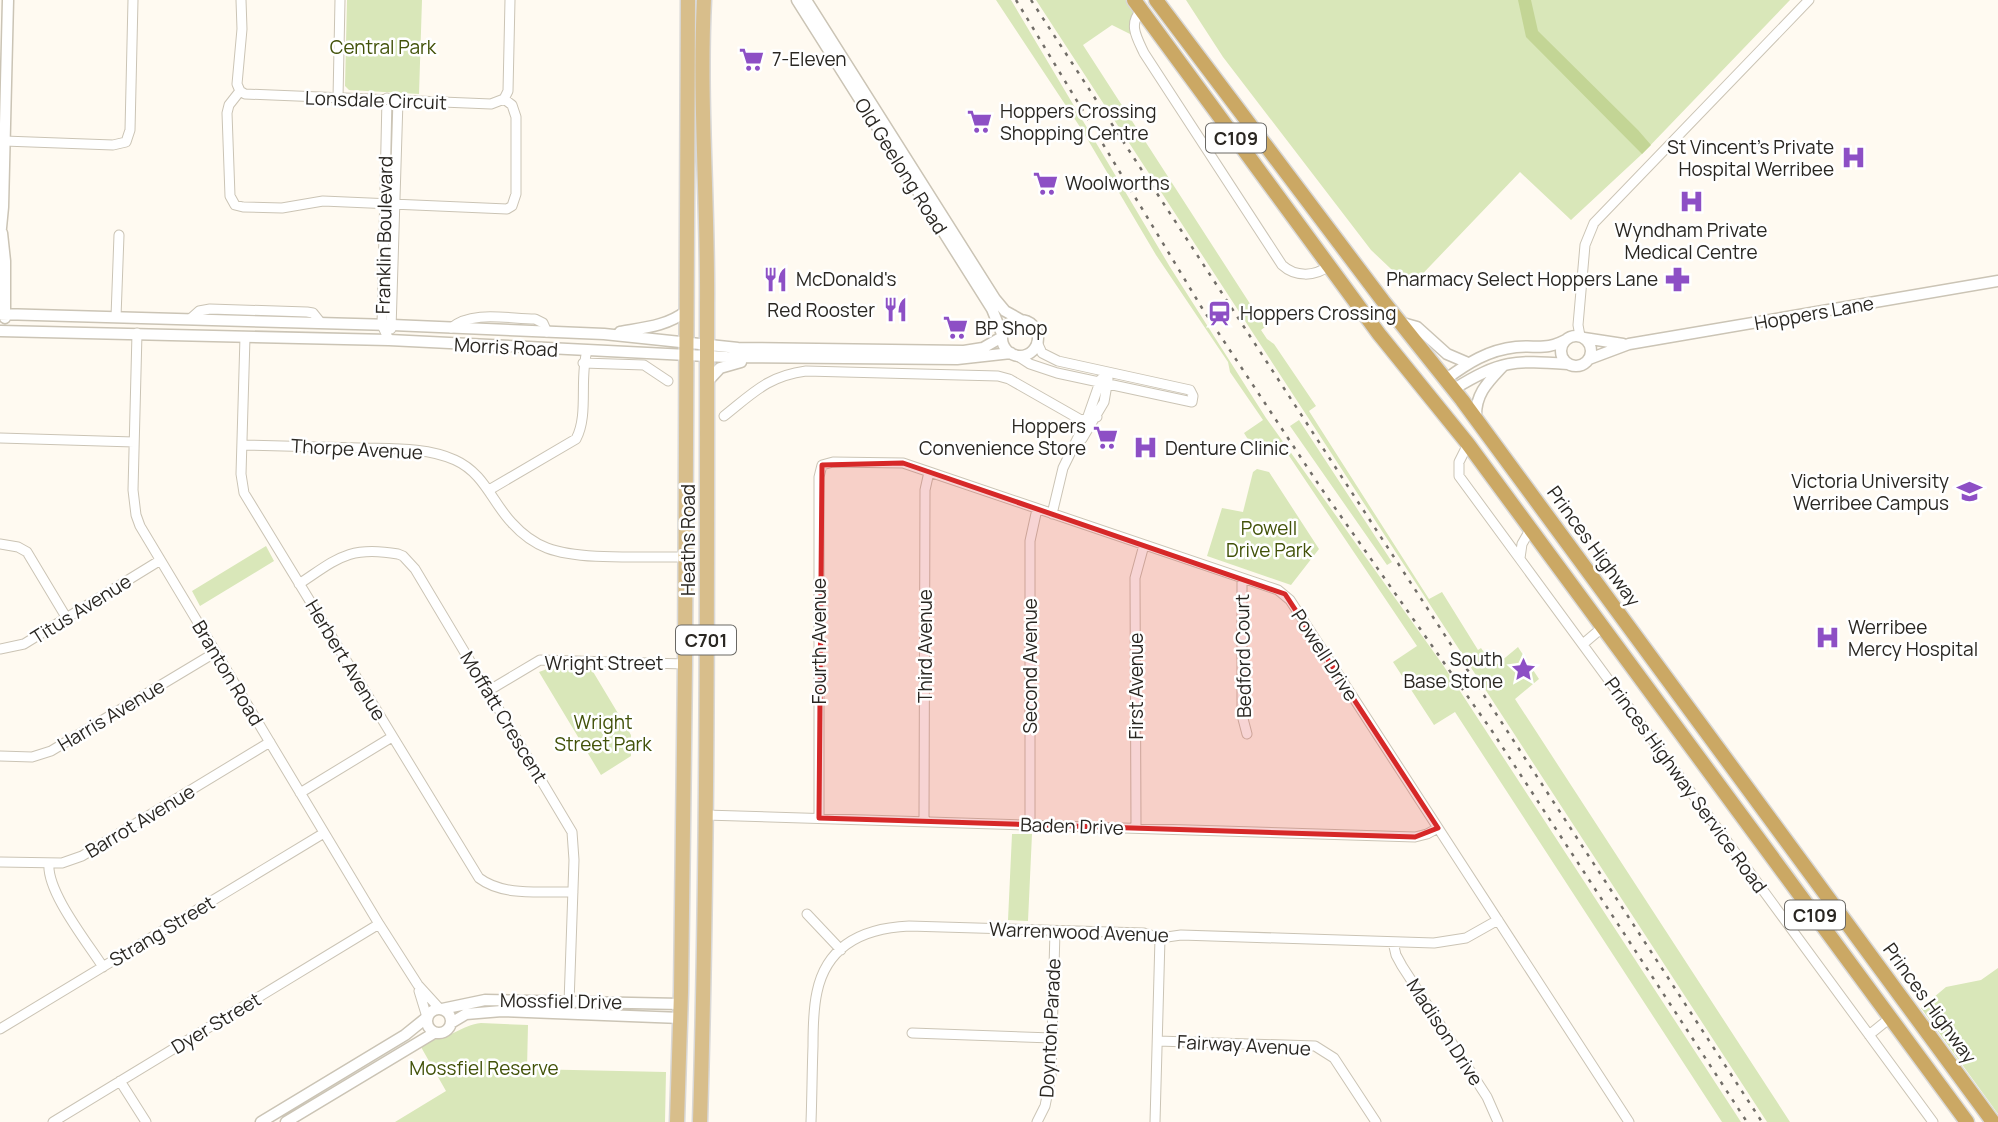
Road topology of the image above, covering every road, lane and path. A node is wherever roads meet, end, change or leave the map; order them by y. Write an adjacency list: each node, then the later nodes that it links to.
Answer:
1 (134, 0): 19 (street)
2 (241, 0): 14 (street)
3 (341, 0): 15 (street)
4 (510, 0): 17 (street)
5 (688, 0): 30 (main road, Heaths Road / C701)
6 (704, 0): 50 (main road, Heaths Road / C701)
7 (797, 0): 13 (street, Old Geelong Road)
8 (806, 0): 13 (street, Old Geelong Road)
9 (1809, 0): 41 (street)
10 (5, 3): 19 (street)
11 (1158, 3): 12 (highway); 24 (highway, Princes Highway / C109)
12 (1138, 5): 27 (highway, Princes Highway / C109); 27 (street)
13 (841, 63): 23 (street, Old Geelong Road)
14 (240, 91): 15 (street, Lonsdale Circuit); 21 (street)
15 (338, 97): 16 (street, Lonsdale Circuit)
16 (387, 98): 18 (street, Lonsdale Circuit); 20 (street, Franklin Boulevard)
17 (504, 99): 18 (street, Lonsdale Circuit); 21 (street)
18 (398, 100): 20 (street, Franklin Boulevard)
19 (4, 141): 22 (street)
20 (391, 166): 21 (street, Franklin Boulevard)
21 (390, 203): 36 (street, Franklin Boulevard)
22 (1, 207): 25 (street)
23 (932, 208): 34 (street, Old Geelong Road); 42 (street, Old Geelong Road)
24 (1329, 230): 27 (highway); 29 (highway, Princes Highway / C109)
25 (1, 232): 31 (street)
26 (119, 235): 32 (street)
27 (1328, 265): 29 (highway, Princes Highway / C109)
28 (1998, 281): 46 (street, Hoppers Lane)
29 (1372, 302): 35 (highway, Princes Highway / C109); 63 (highway, Princes Highway / C109)
30 (686, 311): 40 (street); 47 (main road, Heaths Road / C701)
31 (3, 314): 32 (street, Morris Road); 37 (street)
32 (116, 317): 33 (street, Morris Road)
33 (137, 317): 36 (street, Morris Road); 38 (street)
34 (1021, 320): 42 (street); 45 (street)
35 (1399, 321): 55 (street); 62 (highway, Princes Highway / C109)
36 (387, 325): 39 (street, Morris Road); 44 (street, Franklin Boulevard)
37 (3, 331): 38 (street, Morris Road)
38 (137, 333): 43 (street, Morris Road); 71 (street, Branton Road)
39 (572, 333): 40 (street, Morris Road); 49 (street)
40 (604, 334): 47 (street, Morris Road)
41 (1577, 335): 46 (street, Hoppers Lane); 53 (street); 55 (street, Hoppers Lane); 57 (street)
42 (1002, 336): 50 (street, Morris Road); 51 (street)
43 (245, 337): 44 (street, Morris Road); 73 (street, Herbert Avenue)
44 (388, 340): 48 (street, Morris Road)
45 (1037, 342): 51 (street); 58 (street)
46 (1629, 344): 53 (street, Hoppers Lane)
47 (685, 349): 49 (street, Morris Road); 50 (street, Morris Road); 82 (main road, Heaths Road / C701)
48 (566, 350): 49 (street, Morris Road); 54 (street)
49 (587, 351): 54 (street)
50 (707, 351): 52 (street, Morris Road); 60 (main road, Heaths Road / C701)
51 (1014, 354): 52 (street, Morris Road); 61 (street)
52 (760, 358): 60 (street)
53 (1589, 359): 57 (street)
54 (583, 363): 59 (street); 77 (street)
55 (1468, 363): 62 (street, Hoppers Lane)
56 (1505, 364): 57 (street); 62 (street); 68 (street)
57 (1568, 364)
58 (1107, 372): 61 (street); 61 (street)
59 (668, 381)
60 (707, 382): 83 (main road, Heaths Road / C701)
61 (1104, 383): 64 (street); 65 (street)
62 (1450, 384): 63 (highway); 68 (highway, Princes Highway / C109)
63 (1432, 398): 72 (highway, Princes Highway / C109)
64 (1104, 402): 65 (street); 67 (street)
65 (1092, 406): 67 (street); 69 (street)
66 (724, 416): 69 (street)
67 (1097, 417): 69 (street); 74 (street)
68 (1476, 418): 88 (highway, Princes Highway / C109)
69 (1087, 419): 74 (street)
70 (0, 438): 71 (street)
71 (134, 442): 85 (street, Branton Road)
72 (1468, 444): 79 (highway, Princes Highway / C109); 84 (street, Princes Highway Service Road)
73 (242, 445): 77 (street, Thorpe Avenue); 87 (street, Herbert Avenue)
74 (1074, 448): 78 (street, Second Avenue)
75 (822, 465): 76 (street, Powell Drive); 104 (street, Fourth Avenue)
76 (929, 472): 78 (street, Powell Drive); 105 (street, Third Avenue)
77 (489, 489): 82 (street, Thorpe Avenue)
78 (1044, 512): 81 (street, Powell Drive); 106 (street, Second Avenue)
79 (1530, 530): 84 (street); 90 (highway, Princes Highway / C109)
80 (0, 544): 89 (street)
81 (1143, 545): 86 (street, Powell Drive); 107 (street, First Avenue)
82 (685, 557): 83 (main road); 94 (main road, Heaths Road / C701)
83 (707, 558): 103 (main road, Heaths Road / C701)
84 (1520, 558): 91 (street, Princes Highway Service Road)
85 (159, 561): 89 (street, Titus Avenue); 93 (street, Branton Road)
86 (1242, 578): 98 (street, Bedford Court); 108 (street, Powell Drive)
87 (299, 584): 95 (street, Moffatt Crescent); 99 (street, Herbert Avenue)
88 (1619, 613): 90 (highway); 96 (highway, Princes Highway / C109)
89 (66, 617): 92 (street, Titus Avenue)
90 (1603, 627): 91 (street); 97 (highway, Princes Highway / C109)
91 (1583, 644): 133 (street, Princes Highway Service Road)
92 (0, 649)
93 (215, 652): 100 (street, Branton Road); 101 (street, Harris Avenue)
94 (685, 664): 95 (street, Wright Street); 125 (main road, Heaths Road / C701)
95 (488, 691): 112 (street, Moffatt Crescent)
96 (1679, 694): 97 (highway); 122 (highway, Princes Highway / C109)
97 (1662, 708): 128 (highway, Princes Highway / C109)
98 (1247, 734)
99 (392, 737): 102 (street); 112 (street, Herbert Avenue)
100 (270, 742): 102 (street, Branton Road); 111 (street, Barrot Avenue)
101 (0, 756)
102 (300, 793): 109 (street, Branton Road)
103 (705, 815): 104 (street, Baden Drive); 126 (main road, Heaths Road / C701)
104 (819, 818): 105 (street, Baden Drive)
105 (925, 821): 106 (street, Baden Drive)
106 (1030, 824): 107 (street, Baden Drive)
107 (1136, 828): 108 (street, Baden Drive)
108 (1438, 828): 114 (street, Powell Drive)
109 (324, 833): 115 (street, Branton Road); 120 (street, Strang Street)
110 (0, 862): 111 (street, Barrot Avenue)
111 (49, 863): 120 (street)
112 (573, 891): 123 (street, Moffatt Crescent)
113 (807, 914): 119 (street)
114 (1498, 920): 118 (street, Warrenwood Avenue); 148 (street, Powell Drive)
115 (379, 924): 121 (street, Branton Road); 136 (street, Dyer Street)
116 (1055, 931): 117 (street, Warrenwood Avenue); 119 (street, Warrenwood Avenue); 134 (street, Doynton Parade)
117 (1160, 938): 118 (street, Warrenwood Avenue); 135 (street)
118 (1394, 942): 147 (street, Madison Drive)
119 (841, 950): 143 (street, Warrenwood Avenue)
120 (103, 967): 130 (street, Strang Street)
121 (418, 985): 124 (street, Branton Road); 127 (street, Branton Road)
122 (1910, 1006): 128 (highway); 151 (highway, Princes Highway / C109)
123 (569, 1008): 124 (street, Mossfiel Drive); 125 (street, Mossfiel Drive); 129 (street, Mossfiel Drive)
124 (440, 1009): 127 (street); 129 (street)
125 (681, 1011): 126 (main road); 141 (main road, Heaths Road / C701)
126 (703, 1013): 142 (main road, Heaths Road / C701)
127 (427, 1018): 131 (street); 139 (street)
128 (1891, 1018): 133 (street); 150 (highway, Princes Highway / C109)
129 (451, 1023): 131 (street)
130 (0, 1030)
131 (434, 1033): 140 (street)
132 (912, 1033): 134 (street)
133 (1869, 1035): 149 (street, Princes Highway Service Road)
134 (1052, 1038): 144 (street, Doynton Parade)
135 (1158, 1041): 145 (street); 146 (street, Fairway Avenue)
136 (120, 1081): 137 (street, Dyer Street); 138 (street)
137 (53, 1122)
138 (145, 1122)
139 (261, 1122)
140 (286, 1122)
141 (677, 1122)
142 (700, 1122)
143 (811, 1122)
144 (1037, 1122)
145 (1155, 1122)
146 (1376, 1122)
147 (1498, 1122)
148 (1629, 1122)
149 (1933, 1122)
150 (1967, 1122)
151 (1993, 1122)

